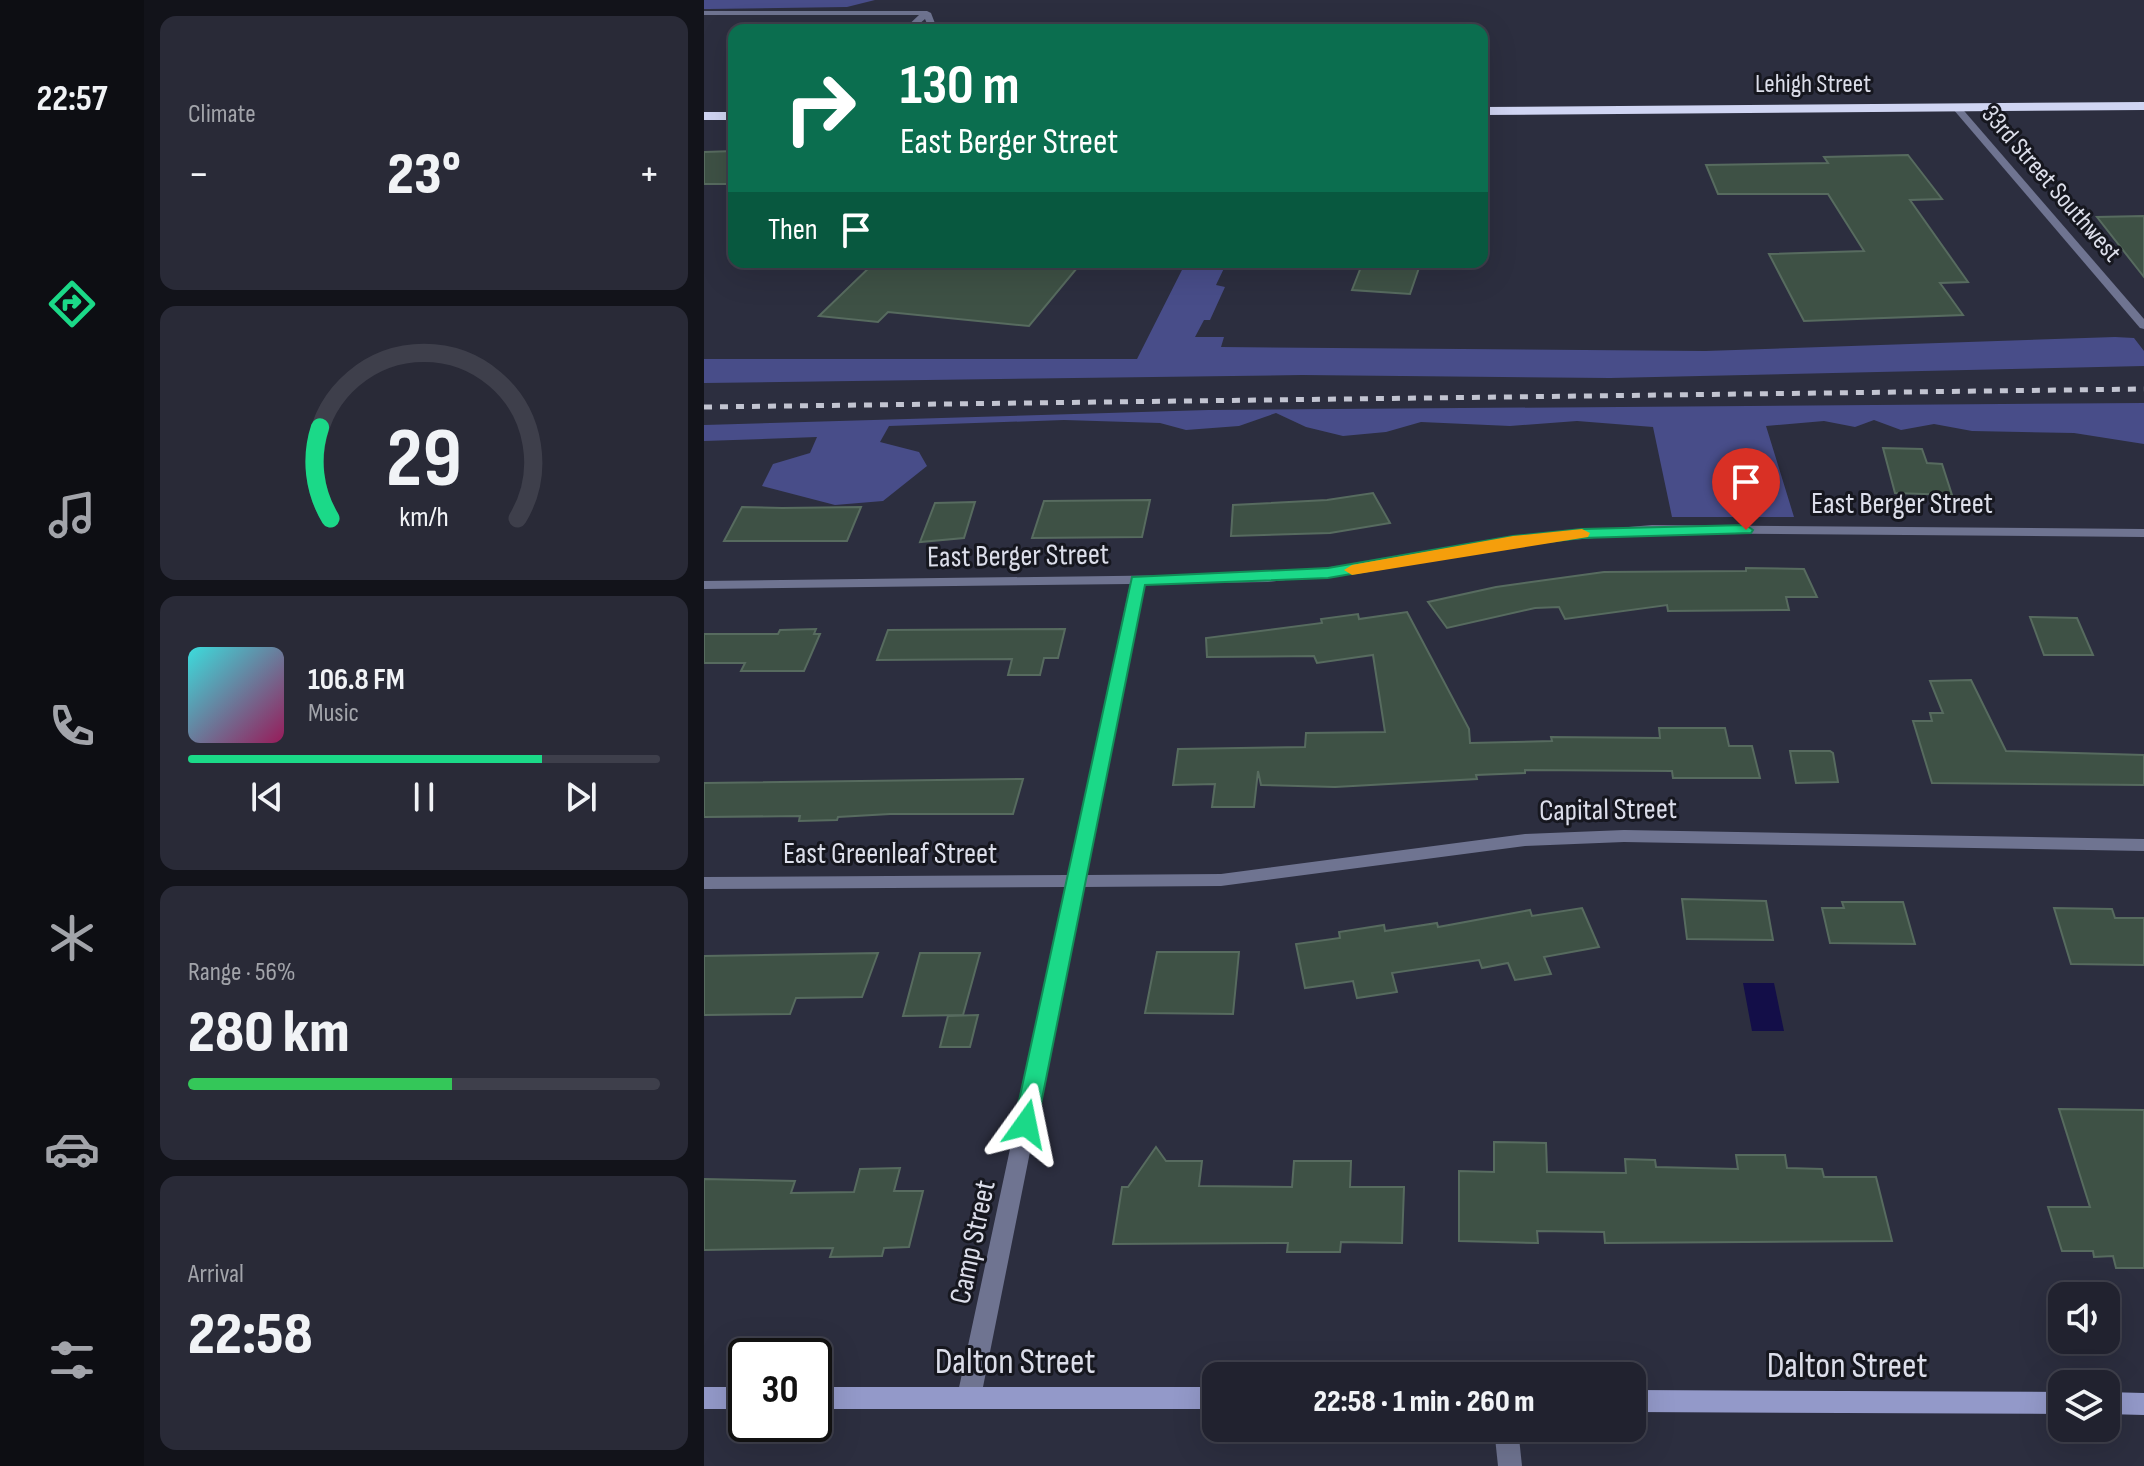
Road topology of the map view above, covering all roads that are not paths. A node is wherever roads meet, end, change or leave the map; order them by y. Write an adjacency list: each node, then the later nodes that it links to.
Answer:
1 (704, 13): 2 (street)
2 (927, 13): 3 (street); 4 (street)
3 (914, 24)
4 (931, 24)
5 (2144, 106): 6 (highway, Lehigh Street)
6 (1956, 107): 7 (highway, Lehigh Street); 10 (street, 33rd Street Southwest)
7 (1488, 111)
8 (704, 116): 9 (highway)
9 (728, 116)
10 (2144, 326)
11 (2144, 533): 12 (street, East Berger Street)
12 (1138, 581): 13 (street, East Berger Street); 15 (street, Camp Street)
13 (704, 585)
14 (2144, 845): 15 (street, Capital Street)
15 (1076, 881): 16 (street, East Greenleaf Street); 17 (street, Camp Street)
16 (704, 883)
17 (969, 1397): 20 (main road, Dalton Street); 21 (main road, Dalton Street)
18 (704, 1398): 19 (main road)
19 (728, 1398)
20 (832, 1398)
21 (1202, 1398)
22 (1646, 1401): 23 (main road, Dalton Street)
23 (2048, 1403)
24 (2120, 1403): 25 (main road)
25 (2144, 1404)
26 (1507, 1442): 27 (street)
27 (1510, 1466)

